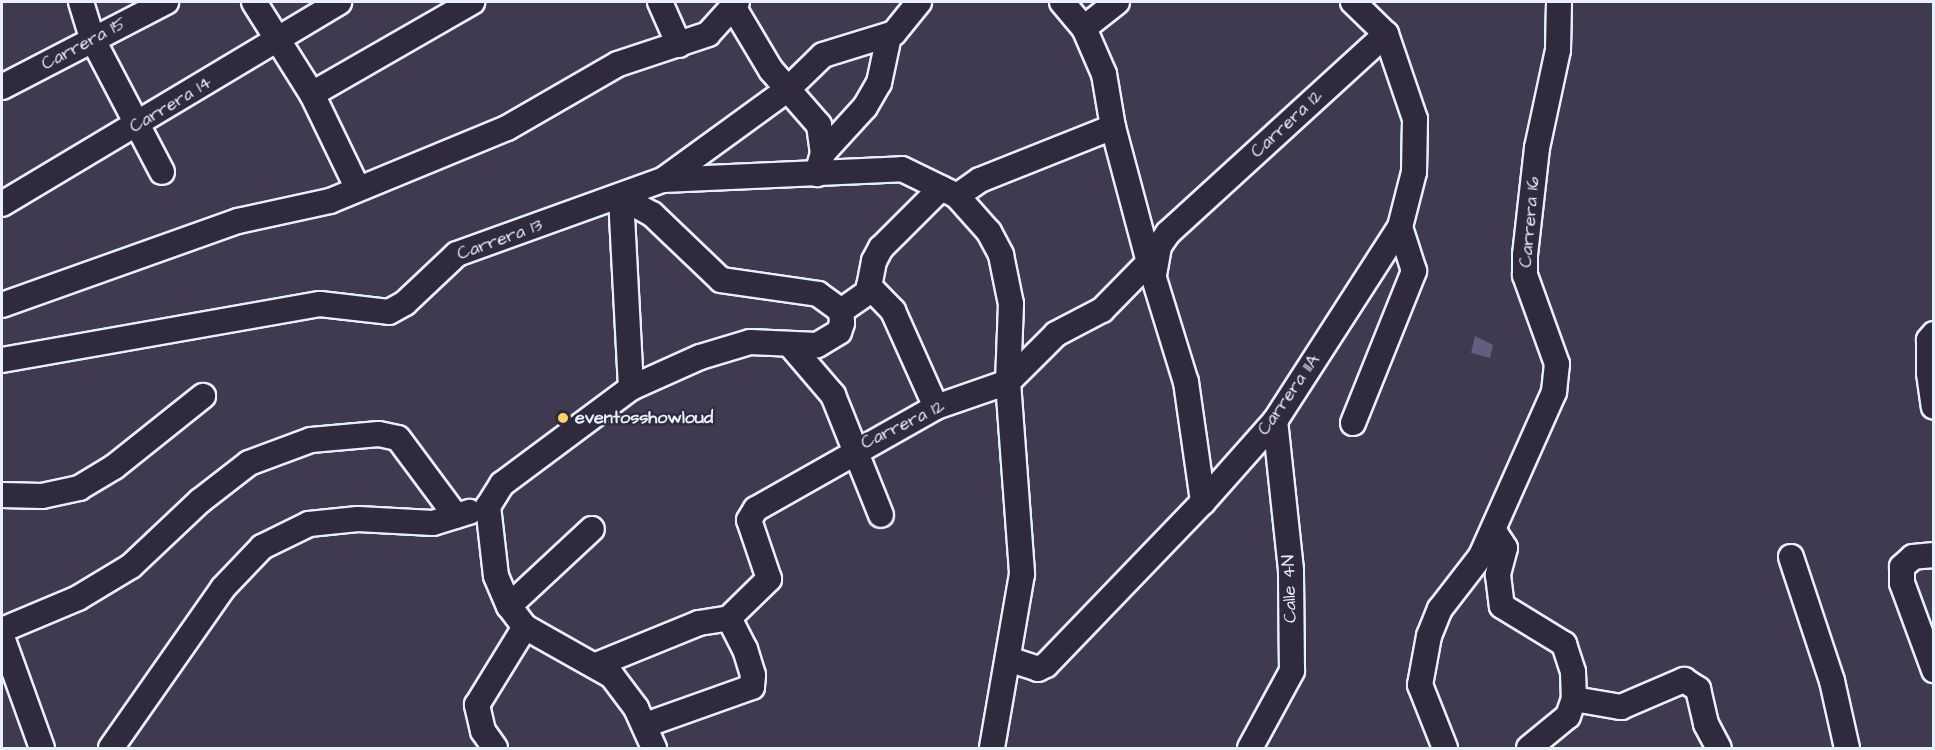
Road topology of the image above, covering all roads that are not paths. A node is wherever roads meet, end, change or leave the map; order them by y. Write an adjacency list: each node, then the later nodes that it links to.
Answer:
1 (81, 2): 17 (street)
2 (166, 2): 17 (street, Carrera 15)
3 (254, 2): 18 (street)
4 (339, 2): 18 (street, Carrera 14)
5 (472, 2): 13 (street)
6 (660, 2): 19 (street)
7 (919, 2): 16 (street)
8 (1062, 2): 14 (street)
9 (1118, 2): 14 (street)
10 (1353, 2): 15 (street)
11 (1559, 2): 54 (street, Carrera 16)
12 (736, 5): 19 (street); 21 (street)
13 (442, 11): 22 (street)
14 (1084, 28): 24 (street)
15 (1386, 34): 32 (street, Carrera 11A); 33 (street, Carrera 12)
16 (889, 36): 21 (street, Carrera 13); 25 (street)
17 (92, 38): 20 (street, Carrera 15); 23 (street)
18 (279, 41): 22 (street); 23 (street, Carrera 14)
19 (679, 45): 28 (street)
20 (2, 87)
21 (786, 90): 25 (street); 27 (street, Carrera 13)
22 (312, 94): 28 (street)
23 (139, 124): 26 (street); 31 (street, Carrera 14)
24 (1113, 126): 29 (street); 33 (street)
25 (820, 163): 27 (street); 29 (street)
26 (162, 172)
27 (663, 180): 30 (street, Carrera 13)
28 (357, 187): 35 (street)
29 (949, 192): 34 (street); 40 (street)
30 (621, 197): 36 (street); 39 (street, Carrera 13); 41 (street)
31 (2, 204)
32 (1400, 227): 45 (street, Carrera 11A); 46 (street)
33 (1151, 268): 40 (street, Carrera 12); 49 (street)
34 (869, 286): 36 (street); 43 (street)
35 (2, 305)
36 (841, 311): 38 (street)
37 (1934, 334): 44 (street)
38 (791, 346): 41 (street); 47 (street)
39 (2, 360)
40 (1008, 382): 43 (street, Carrera 12); 62 (street)
41 (631, 388): 50 (street)
42 (203, 396): 48 (street)
43 (936, 406): 47 (street, Carrera 12)
44 (1934, 407)
45 (1275, 420): 49 (street, Carrera 11A); 72 (street, Calle 4N)
46 (1353, 423)
47 (852, 451): 51 (street); 58 (street, Carrera 12)
48 (2, 495)
49 (1203, 502): 62 (street, Carrera 11A)
50 (488, 506): 52 (street); 57 (street)
51 (881, 515)
52 (456, 516): 60 (street); 68 (street)
53 (592, 529): 57 (street)
54 (1494, 531): 65 (street); 73 (street, Carrera 16)
55 (1934, 555): 64 (street)
56 (1791, 557): 76 (street)
57 (509, 606): 59 (street)
58 (729, 618): 63 (street); 66 (street)
59 (525, 627): 63 (street); 69 (street)
60 (2, 630)
61 (2, 637): 67 (street)
62 (1011, 660): 71 (street)
63 (596, 665): 66 (street)
64 (1934, 670)
65 (1574, 699): 74 (street); 75 (street)
66 (645, 725): 70 (street)
67 (42, 748)
68 (111, 748)
69 (495, 748)
70 (654, 748)
71 (993, 748)
72 (1250, 748)
73 (1444, 748)
74 (1529, 748)
75 (1719, 748)
76 (1847, 748)

